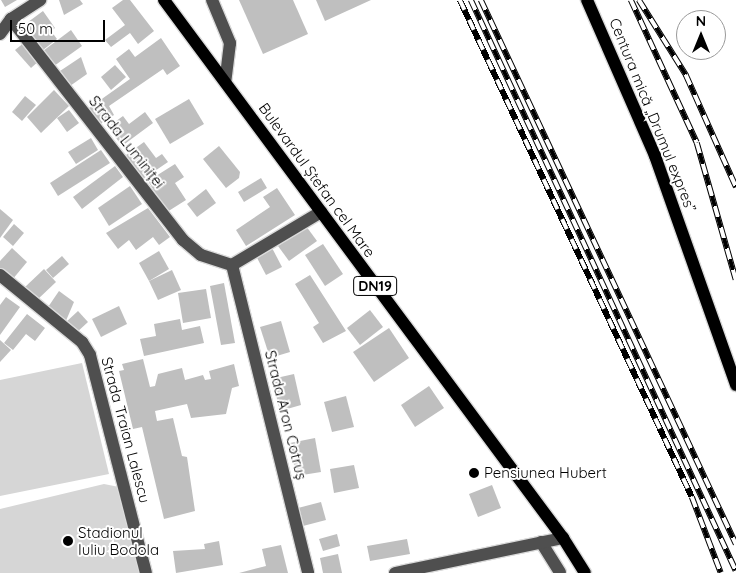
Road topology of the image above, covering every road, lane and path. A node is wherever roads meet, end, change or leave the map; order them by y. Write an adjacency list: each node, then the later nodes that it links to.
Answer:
1 (40, 0): 5 (street)
2 (164, 0): 7 (main road, Bulevardul Ștefan cel Mare / DN19)
3 (212, 0): 7 (street)
4 (587, 0): 11 (main road, Centura mică „Drumul expres”)
5 (11, 19): 6 (street); 9 (street, Strada Luminiței)
6 (0, 34)
7 (225, 82): 8 (main road, Bulevardul Ștefan cel Mare / DN19)
8 (321, 212): 9 (street); 12 (main road, Bulevardul Ștefan cel Mare / DN19)
9 (232, 265): 15 (street, Strada Aron Cotruș)
10 (0, 275): 14 (street, Strada Traian Lalescu)
11 (736, 385)
12 (563, 538): 13 (street); 18 (main road, Bulevardul Ștefan cel Mare / DN19)
13 (541, 542): 16 (street); 17 (street)
14 (146, 573)
15 (308, 573)
16 (395, 573)
17 (560, 573)
18 (585, 573)

